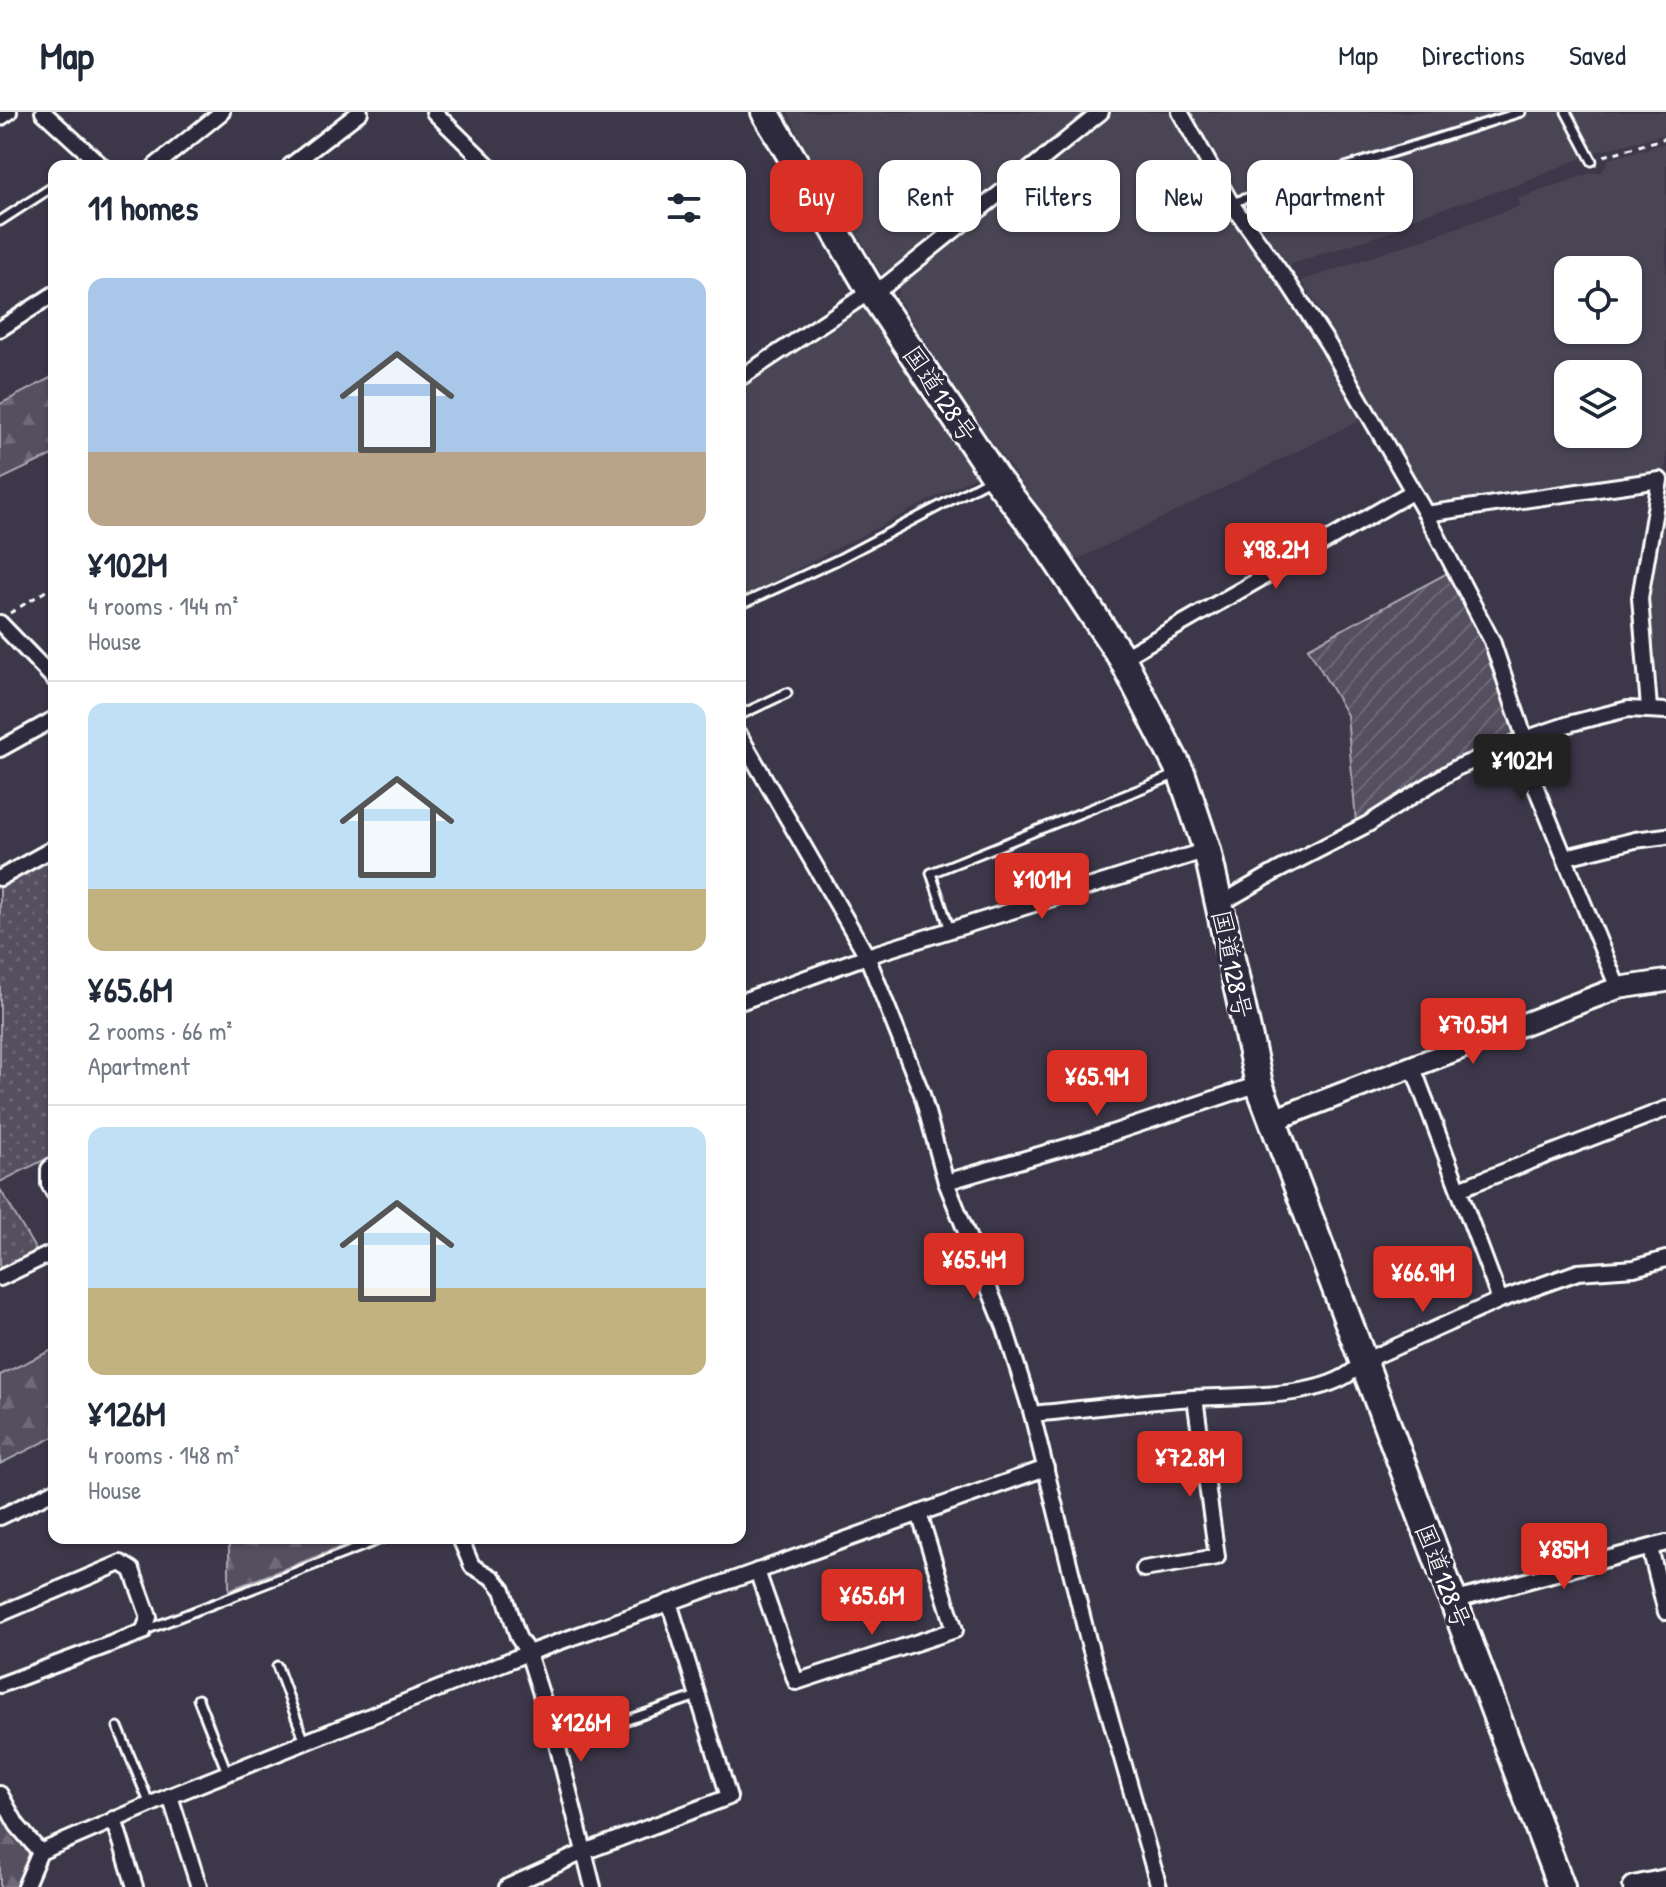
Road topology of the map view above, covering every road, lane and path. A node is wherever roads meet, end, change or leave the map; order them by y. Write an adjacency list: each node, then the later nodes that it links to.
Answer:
1 (9, 112): 11 (street)
2 (43, 112): 13 (street)
3 (222, 112): 14 (street)
4 (360, 112): 15 (street)
5 (434, 112): 16 (street)
6 (765, 112): 22 (highway, 国道128号)
7 (1101, 112): 22 (street)
8 (1180, 112): 17 (street)
9 (1521, 112): 20 (lane)
10 (1566, 112): 18 (lane)
11 (0, 118)
12 (1666, 138): 18 (path)
13 (90, 160)
14 (162, 160)
15 (298, 160)
16 (483, 160)
17 (1207, 160)
18 (1592, 161)
19 (48, 190): 21 (lane)
20 (1231, 203): 27 (street)
21 (0, 221)
22 (871, 291): 25 (street); 26 (highway, 国道128号)
23 (48, 298): 24 (street)
24 (0, 329)
25 (746, 374)
26 (995, 477): 30 (lane); 32 (highway, 国道128号)
27 (1412, 492): 28 (street); 32 (street)
28 (1426, 514): 35 (street); 39 (street)
29 (48, 590): 31 (path)
30 (746, 602)
31 (0, 621): 33 (street)
32 (1122, 658): 42 (highway, 国道128号)
33 (48, 673)
34 (787, 693): 37 (lane)
35 (1649, 708): 36 (street); 39 (street)
36 (1666, 711)
37 (746, 712)
38 (48, 722): 41 (street)
39 (1525, 739): 46 (street); 48 (street)
40 (746, 746): 50 (street)
41 (0, 749)
42 (1180, 772): 44 (highway, 国道128号); 49 (lane)
43 (1666, 836): 46 (street)
44 (1207, 850): 48 (highway, 国道128号); 49 (street)
45 (48, 851): 47 (street)
46 (1566, 857): 52 (street)
47 (0, 878)
48 (1220, 904): 55 (highway, 国道128号)
49 (950, 930): 50 (street)
50 (867, 956): 53 (street); 58 (street)
51 (1666, 981): 52 (street)
52 (1618, 988): 54 (street)
53 (746, 1000)
54 (1412, 1065): 57 (street); 59 (street)
55 (1259, 1084): 57 (highway, 国道128号); 58 (street)
56 (1666, 1109): 59 (street)
57 (1273, 1120): 64 (highway, 国道128号)
58 (946, 1182): 66 (street)
59 (1459, 1189): 63 (street)
60 (48, 1255): 62 (street)
61 (1666, 1259): 63 (street)
62 (0, 1278)
63 (1500, 1300): 64 (street)
64 (1362, 1362): 65 (street); 77 (highway, 国道128号)
65 (1195, 1398): 66 (street); 75 (street)
66 (1032, 1414): 67 (street)
67 (1046, 1468): 69 (street); 103 (street)
68 (48, 1494): 70 (street)
69 (919, 1513): 76 (street); 76 (street)
70 (0, 1517)
71 (1666, 1543): 74 (street)
72 (369, 1544): 81 (lane)
73 (463, 1544): 82 (street)
74 (1650, 1548): 77 (street); 79 (street)
75 (1144, 1569)
76 (757, 1571): 78 (street)
77 (1453, 1601): 104 (highway, 国道128号)
78 (669, 1602): 82 (street); 85 (street)
79 (1666, 1612)
80 (0, 1614): 81 (street)
81 (143, 1632): 84 (street)
82 (528, 1653): 88 (street); 89 (street)
83 (277, 1666): 88 (lane)
84 (0, 1685)
85 (697, 1696): 89 (lane); 96 (street)
86 (198, 1699): 90 (lane)
87 (118, 1727): 93 (lane)
88 (305, 1742): 90 (street)
89 (557, 1744): 96 (street)
90 (228, 1774): 92 (street)
91 (0, 1794): 95 (street)
92 (170, 1796): 93 (street); 100 (street)
93 (150, 1805): 94 (street)
94 (114, 1819): 95 (street); 99 (street)
95 (40, 1852): 98 (street)
96 (584, 1852): 101 (street); 102 (street)
97 (1666, 1880): 105 (street)
98 (25, 1887)
99 (135, 1887)
100 (199, 1887)
101 (507, 1887)
102 (593, 1887)
103 (1159, 1887)
104 (1561, 1887)
105 (1634, 1887)

